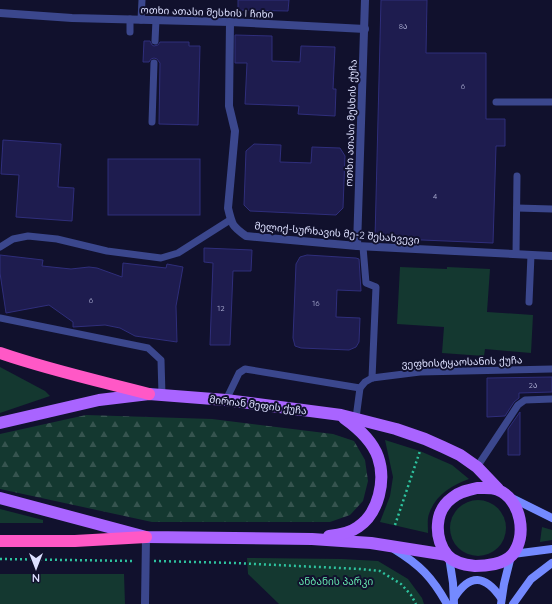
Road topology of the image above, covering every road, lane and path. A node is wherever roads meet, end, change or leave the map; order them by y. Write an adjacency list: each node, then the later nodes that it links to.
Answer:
1 (142, 0): 5 (lane)
2 (365, 0): 8 (street, ოთხი ათასი მესხის ქუჩა)
3 (0, 13): 4 (street, ოთხი ათასი მესხის I ჩიხი)
4 (130, 19): 5 (street, ოთხი ათასი მესხის I ჩიხი); 9 (lane)
5 (141, 20): 6 (street, ოთხი ათასი მესხის I ჩიხი)
6 (156, 20): 7 (street, ოთხი ათასი მესხის I ჩიხი); 10 (lane)
7 (230, 22): 8 (street, ოთხი ათასი მესხის I ჩიხი); 18 (street)
8 (364, 28): 20 (street, ოთხი ათასი მესხის ქუჩა)
9 (130, 32)
10 (155, 41)
11 (154, 62): 14 (lane)
12 (496, 102): 13 (lane)
13 (552, 102)
14 (152, 122)
15 (517, 176): 16 (lane)
16 (517, 208): 17 (lane); 21 (lane)
17 (552, 209)
18 (230, 220): 19 (lane); 20 (street, მელიქ-სურხავის მე-2 შესახვევი)
19 (0, 247)
20 (360, 247): 21 (street, მელიქ-სურხავის მე-2 შესახვევი); 28 (lane)
21 (516, 254): 22 (street, მელიქ-სურხავის მე-2 შესახვევი)
22 (531, 255): 23 (street, მელიქ-სურხავის მე-2 შესახვევი); 24 (lane)
23 (552, 256)
24 (529, 302)
25 (0, 318): 31 (lane)
26 (0, 353): 30 (highway)
27 (552, 369): 28 (lane, ვეფხისტყაოსანის ქუჩა)
28 (372, 378): 29 (lane)
29 (360, 388): 33 (lane); 35 (lane)
30 (149, 394): 31 (main road, მირიან მეფის ქუჩა); 36 (main road, მირიან მეფის ქუჩა)
31 (162, 395): 33 (main road, მირიან მეფის ქუჩა)
32 (552, 399): 38 (lane)
33 (226, 400): 34 (main road, მირიან მეფის ქუჩა)
34 (341, 415): 35 (main road, მირიან მეფის ქუჩა); 45 (main road)
35 (356, 418): 38 (main road, მირიან მეფის ქუჩა)
36 (0, 423)
37 (420, 451): 43 (path)
38 (477, 467): 39 (main road, მირიან მეფის ქუჩა)
39 (498, 489): 40 (main road); 50 (main road)
40 (509, 496): 42 (main road); 49 (main road)
41 (0, 498): 44 (main road)
42 (552, 518)
43 (395, 526)
44 (146, 537): 45 (main road); 46 (highway); 52 (street)
45 (312, 539): 47 (main road)
46 (0, 541)
47 (388, 546): 50 (main road); 58 (main road)
48 (552, 549): 49 (main road)
49 (512, 555): 50 (main road); 55 (main road)
50 (448, 556): 54 (main road)
51 (0, 559): 52 (path)
52 (145, 561): 56 (street); 57 (path)
53 (552, 563): 59 (main road)
54 (454, 601): 55 (main road)
55 (501, 601)
56 (145, 604)
57 (416, 604)
58 (447, 604)
59 (513, 604)

